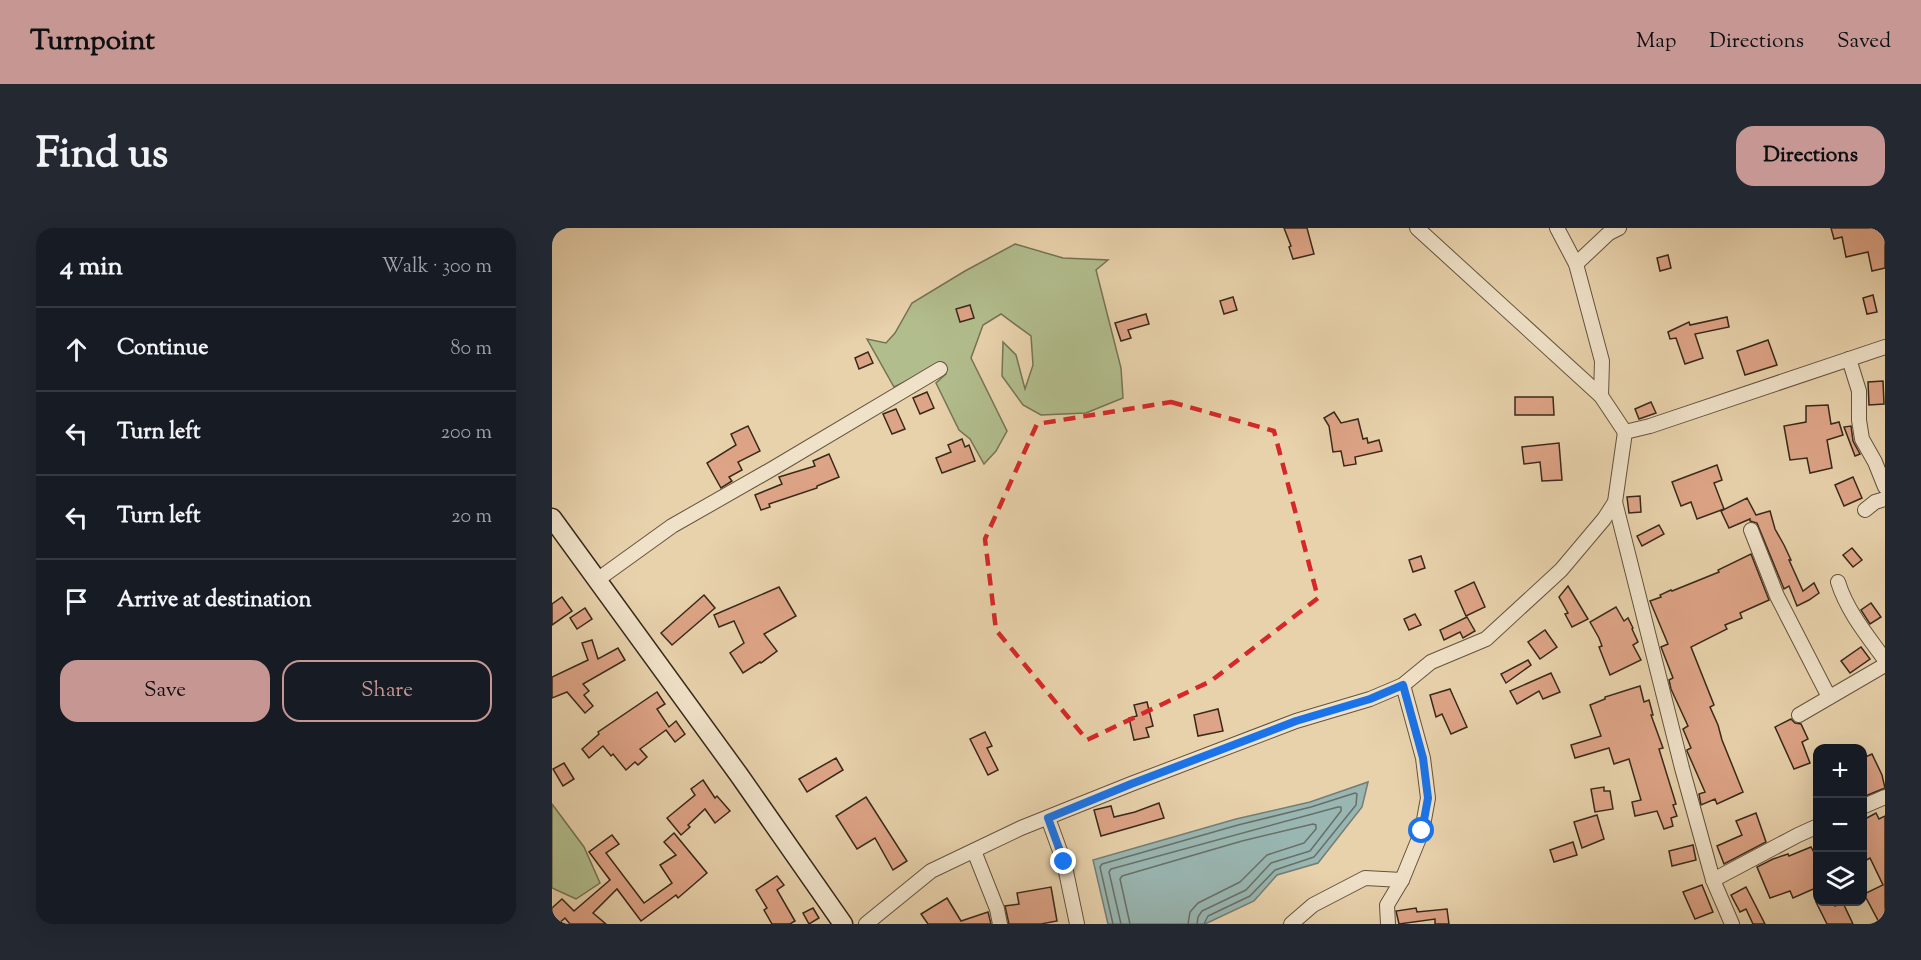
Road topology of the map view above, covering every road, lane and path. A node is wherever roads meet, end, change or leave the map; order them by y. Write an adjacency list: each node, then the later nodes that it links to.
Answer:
1 (1417, 228): 8 (street)
2 (1557, 228): 4 (street)
3 (1619, 228): 4 (street)
4 (1576, 264): 8 (street)
5 (1885, 347): 6 (street)
6 (1849, 359): 9 (street); 10 (street)
7 (940, 369): 16 (street)
8 (1601, 396): 9 (street)
9 (1625, 432): 12 (street)
10 (1885, 487)
11 (1885, 499): 13 (street)
12 (1615, 502): 20 (street); 29 (street)
13 (1865, 510)
14 (552, 518): 16 (main road)
15 (1751, 530): 21 (street)
16 (597, 580): 30 (main road)
17 (1838, 582): 18 (street)
18 (1885, 660)
19 (1885, 665): 21 (street)
20 (1403, 685): 25 (street); 28 (street)
21 (1830, 697): 22 (street)
22 (1799, 715)
23 (1885, 797): 24 (street)
24 (1867, 805)
25 (1048, 818): 27 (street); 33 (street)
26 (1813, 828): 29 (street)
27 (974, 851): 31 (street); 32 (street)
28 (1402, 880): 34 (street); 35 (street)
29 (1713, 880): 36 (street)
30 (843, 924)
31 (866, 924)
32 (1000, 924)
33 (1077, 924)
34 (1291, 924)
35 (1388, 924)
36 (1732, 924)

